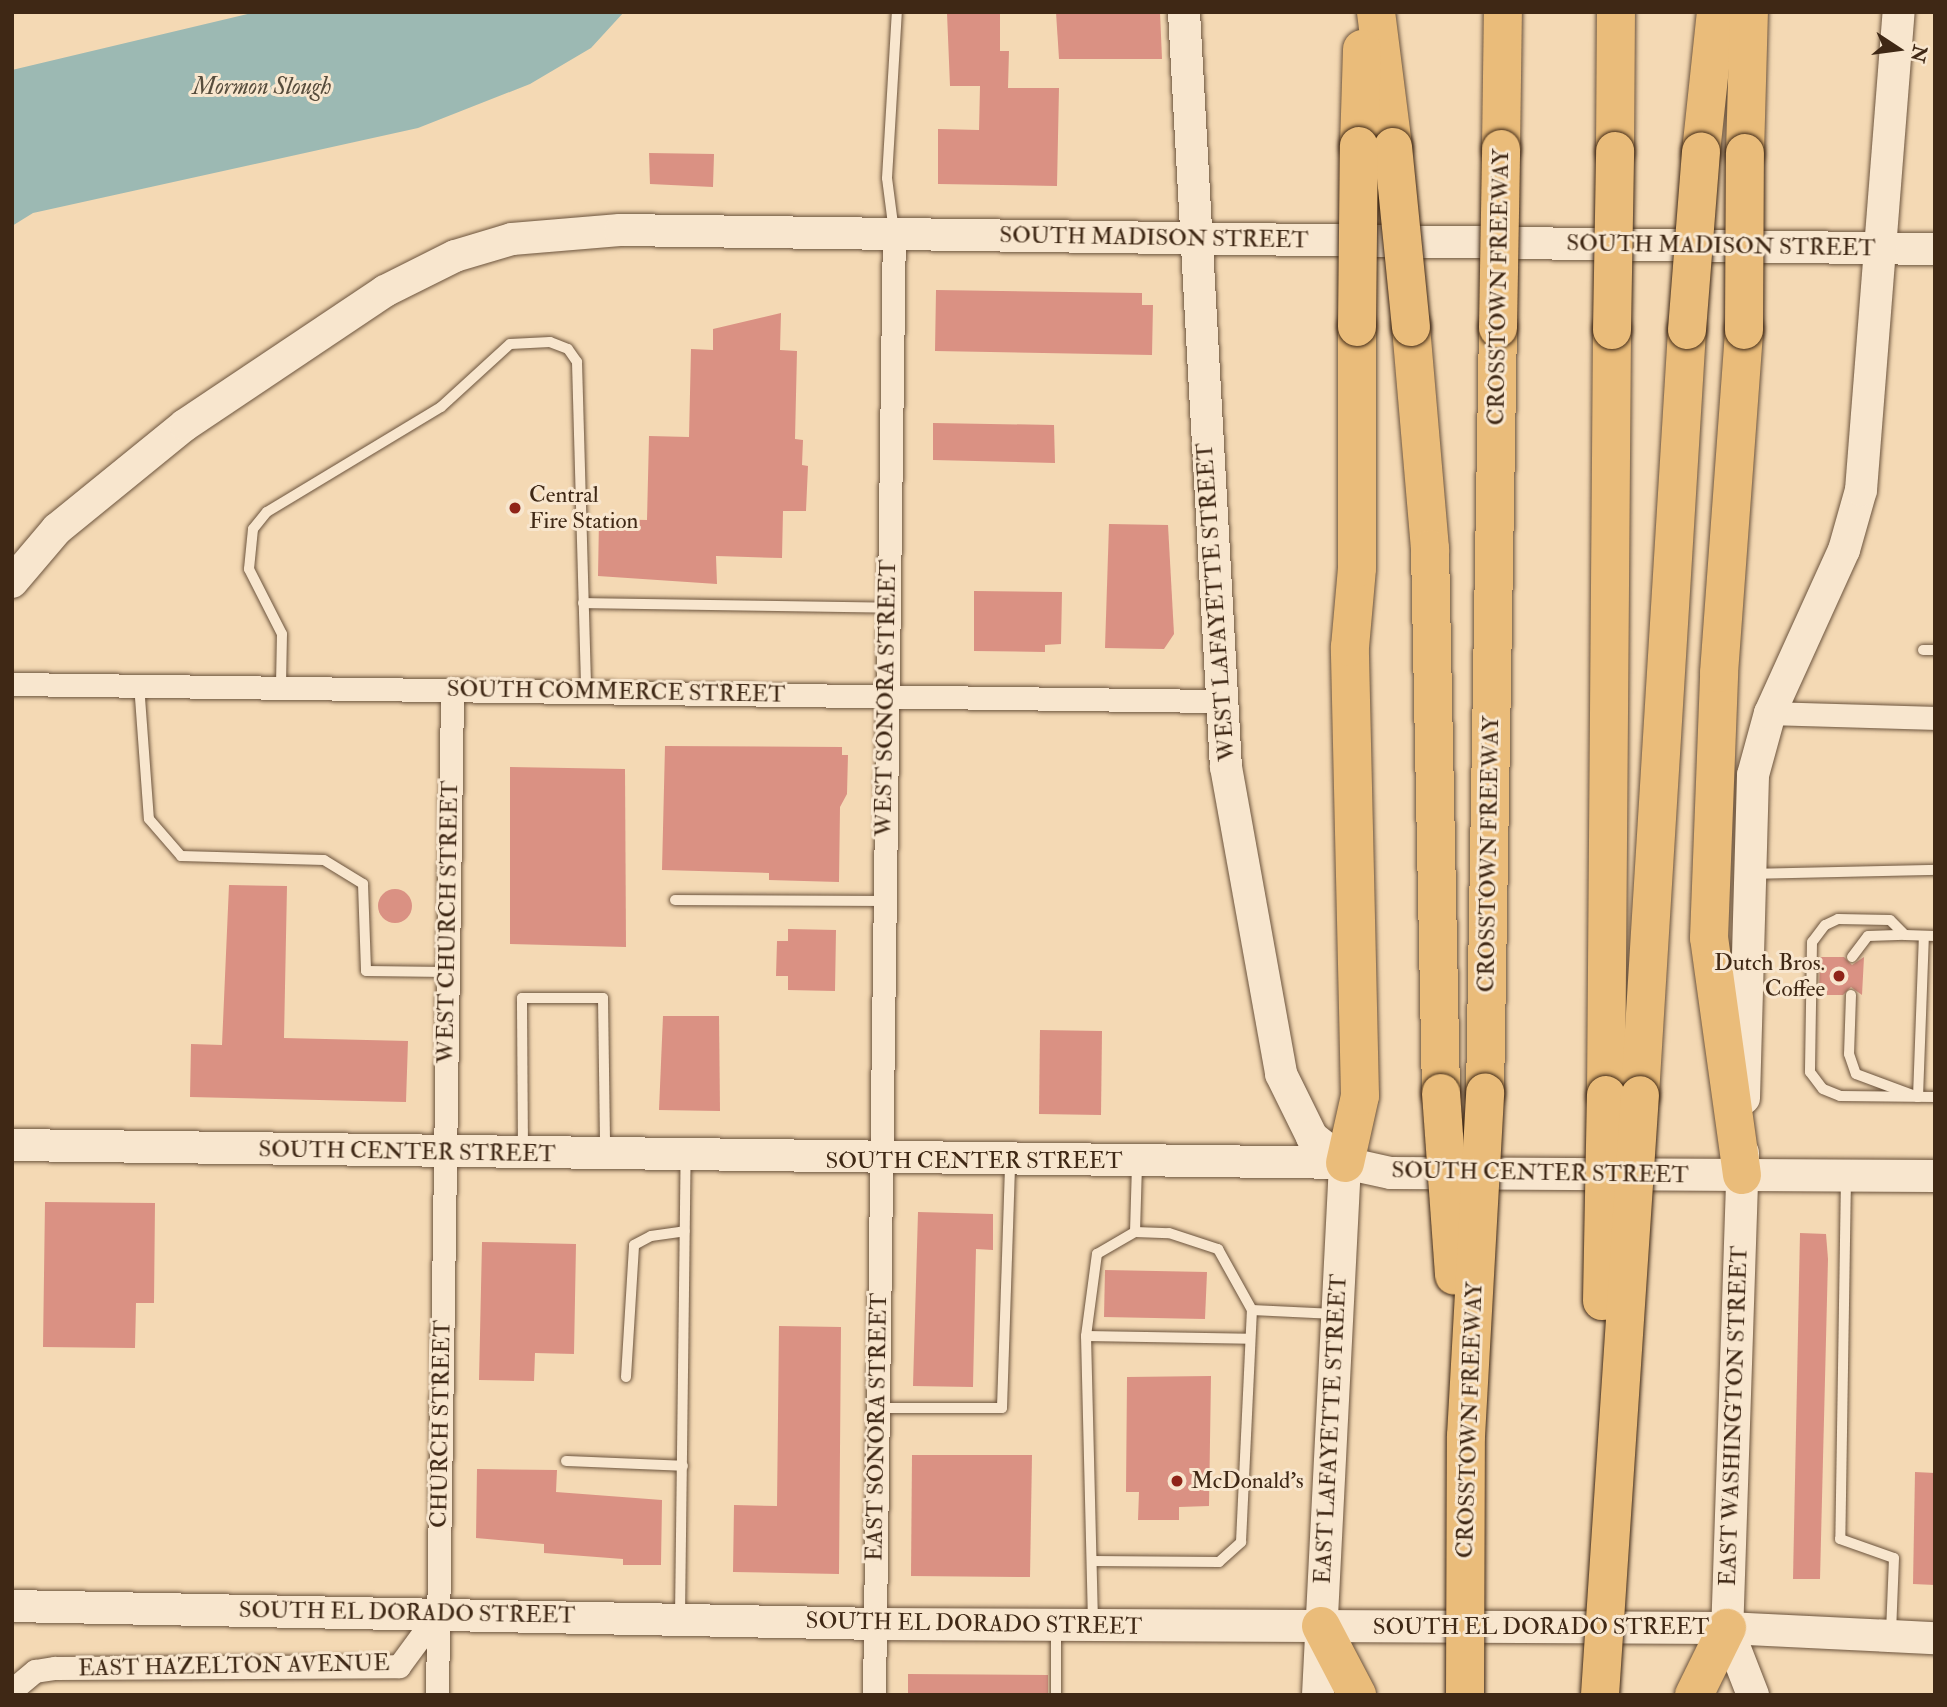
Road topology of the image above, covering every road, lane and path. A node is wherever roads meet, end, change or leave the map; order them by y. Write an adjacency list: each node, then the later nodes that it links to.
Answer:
1 (897, 12): 11 (lane)
2 (1184, 12): 12 (main road, WEST LAFAYETTE STREET)
3 (1363, 12): 10 (highway)
4 (1376, 12): 10 (highway)
5 (1503, 12): 61 (highway, CROSSTOWN FREEWAY, bridge)
6 (1616, 12): 38 (highway, bridge)
7 (1716, 12): 38 (highway, bridge)
8 (1749, 12): 51 (highway, bridge)
9 (1899, 12): 13 (main road, EAST WASHINGTON STREET)
10 (1376, 146): 49 (highway, bridge); 61 (highway, bridge)
11 (894, 235): 12 (main road, SOUTH MADISON STREET); 15 (main road, SOUTH MADISON STREET); 17 (street, WEST SONORA STREET)
12 (1196, 238): 13 (main road, SOUTH MADISON STREET); 26 (main road, WEST LAFAYETTE STREET)
13 (1882, 248): 14 (main road, SOUTH MADISON STREET); 27 (main road, EAST WASHINGTON STREET)
14 (1935, 249)
15 (12, 582)
16 (583, 603): 17 (lane); 22 (lane); 24 (lane)
17 (888, 607): 25 (street, WEST SONORA STREET)
18 (1923, 650): 19 (lane)
19 (1935, 650)
20 (12, 684): 21 (street, SOUTH COMMERCE STREET)
21 (139, 684): 22 (street, SOUTH COMMERCE STREET); 36 (lane)
22 (281, 685): 23 (street, SOUTH COMMERCE STREET)
23 (452, 691): 24 (street, SOUTH COMMERCE STREET); 36 (street, WEST CHURCH STREET)
24 (586, 692): 25 (street, SOUTH COMMERCE STREET)
25 (886, 697): 26 (street, SOUTH COMMERCE STREET); 32 (street, WEST SONORA STREET)
26 (1220, 701): 49 (main road, WEST LAFAYETTE STREET)
27 (1770, 713): 28 (street); 30 (main road, EAST WASHINGTON STREET)
28 (1935, 718)
29 (1935, 870): 30 (lane)
30 (1750, 874): 51 (main road, EAST WASHINGTON STREET)
31 (675, 900): 32 (lane)
32 (883, 901): 46 (street, WEST SONORA STREET)
33 (1905, 935): 34 (lane); 35 (lane); 39 (lane)
34 (1929, 936): 39 (lane)
35 (1852, 957)
36 (447, 972): 42 (street, WEST CHURCH STREET)
37 (1850, 995): 39 (lane)
38 (1623, 1095): 82 (highway, bridge); 83 (highway, bridge)
39 (1918, 1097): 40 (lane)
40 (1935, 1097)
41 (12, 1145): 42 (main road, SOUTH CENTER STREET)
42 (444, 1154): 43 (main road, SOUTH CENTER STREET); 66 (street, CHURCH STREET)
43 (523, 1155): 44 (main road, SOUTH CENTER STREET); 44 (lane)
44 (605, 1156): 45 (main road, SOUTH CENTER STREET)
45 (686, 1157): 46 (main road, SOUTH CENTER STREET); 53 (lane)
46 (880, 1160): 47 (main road, SOUTH CENTER STREET); 60 (street, EAST SONORA STREET)
47 (1010, 1161): 48 (main road, SOUTH CENTER STREET); 60 (lane)
48 (1137, 1162): 49 (main road, SOUTH CENTER STREET); 54 (lane)
49 (1345, 1163): 51 (main road, SOUTH CENTER STREET); 56 (main road, EAST LAFAYETTE STREET)
50 (1846, 1174): 51 (main road, SOUTH CENTER STREET); 52 (main road, SOUTH CENTER STREET); 73 (lane)
51 (1742, 1175): 72 (main road, EAST WASHINGTON STREET)
52 (1935, 1176)
53 (685, 1231): 59 (lane); 63 (lane)
54 (1135, 1232): 55 (lane); 57 (lane)
55 (1252, 1310): 56 (lane); 58 (lane)
56 (1337, 1314): 71 (main road, EAST LAFAYETTE STREET)
57 (1086, 1336): 58 (lane); 64 (lane)
58 (1250, 1339): 64 (lane)
59 (626, 1377)
60 (876, 1408): 68 (street, EAST SONORA STREET)
61 (1466, 1436): 81 (highway, CROSSTOWN FREEWAY, bridge)
62 (566, 1461): 63 (lane)
63 (683, 1465): 67 (lane)
64 (1092, 1561): 70 (lane)
65 (27, 1606): 66 (main road, SOUTH EL DORADO STREET)
66 (438, 1613): 67 (main road, SOUTH EL DORADO STREET); 75 (street, EAST HAZELTON AVENUE); 76 (street, CHURCH STREET)
67 (680, 1619): 68 (main road, SOUTH EL DORADO STREET)
68 (875, 1624): 69 (main road, SOUTH EL DORADO STREET); 77 (street, EAST SONORA STREET)
69 (1056, 1625): 70 (main road, SOUTH EL DORADO STREET); 78 (lane)
70 (1093, 1625): 71 (main road, SOUTH EL DORADO STREET)
71 (1321, 1626): 72 (main road, SOUTH EL DORADO STREET); 79 (main road, EAST LAFAYETTE STREET); 80 (highway)
72 (1727, 1628): 73 (main road, SOUTH EL DORADO STREET); 84 (highway); 85 (main road, EAST WASHINGTON STREET)
73 (1891, 1636): 74 (main road, SOUTH EL DORADO STREET)
74 (1935, 1638)
75 (12, 1690)
76 (437, 1695)
77 (874, 1695)
78 (1056, 1695)
79 (1318, 1695)
80 (1357, 1695)
81 (1465, 1695)
82 (1594, 1695)
83 (1600, 1695)
84 (1694, 1695)
85 (1753, 1695)

